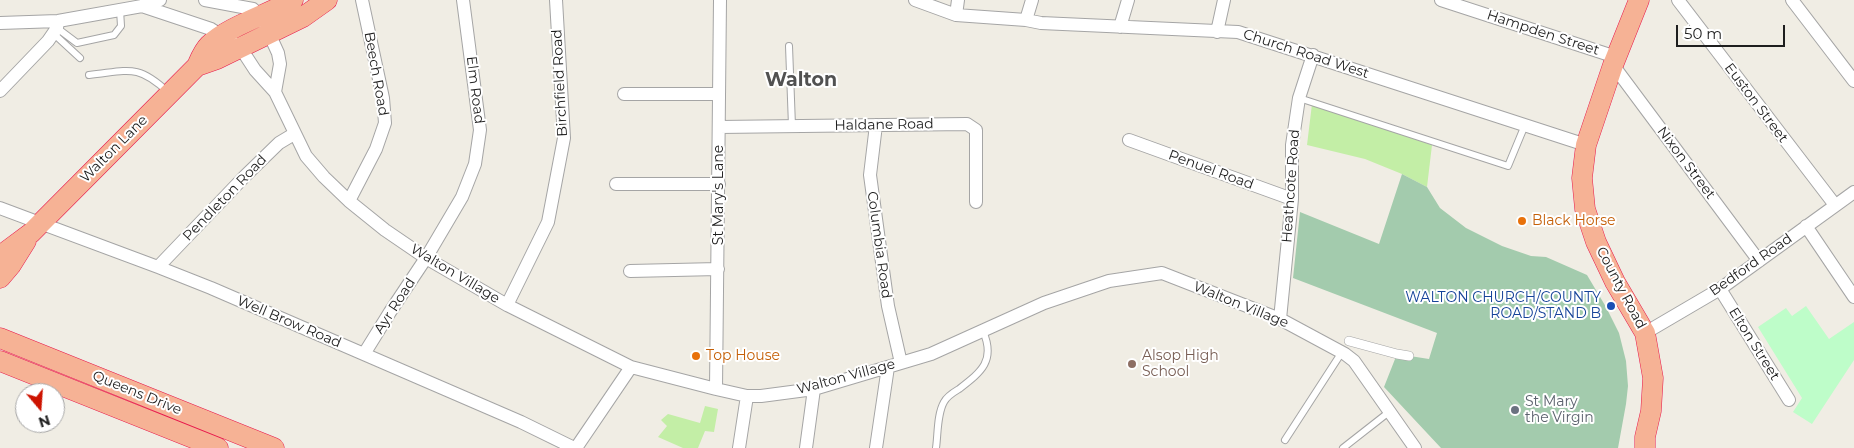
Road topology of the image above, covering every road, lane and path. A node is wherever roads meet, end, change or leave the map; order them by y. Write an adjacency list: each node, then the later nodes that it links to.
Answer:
1 (156, 0): 18 (street)
2 (205, 0): 23 (street)
3 (293, 0): 23 (highway, Walton Lane)
4 (327, 0): 23 (highway, Walton Lane)
5 (362, 0): 54 (street, Beech Road)
6 (463, 0): 61 (street, Elm Road)
7 (556, 0): 69 (street, Birchfield Road)
8 (720, 0): 41 (street, St Mary's Lane)
9 (915, 0): 20 (street, Church Road West)
10 (958, 0): 20 (street)
11 (1032, 0): 21 (street)
12 (1128, 0): 24 (street)
13 (1224, 0): 26 (street)
14 (1441, 0): 32 (street, Hampden Street)
15 (1639, 0): 32 (highway, County Road)
16 (1678, 0): 56 (street, Euston Street)
17 (1792, 0): 36 (street)
18 (142, 6): 19 (street); 27 (street)
19 (120, 10): 25 (street); 25 (lane)
20 (956, 14): 21 (street, Church Road West)
21 (1026, 20): 24 (street, Church Road West)
22 (0, 23): 25 (street)
23 (265, 24): 27 (highway, Walton Lane); 29 (highway, Walton Lane); 38 (street)
24 (1120, 26): 26 (street, Church Road West)
25 (56, 28): 31 (lane); 35 (street)
26 (1216, 32): 30 (street, Church Road West)
27 (223, 35): 29 (street); 33 (highway, Walton Lane)
28 (789, 46): 45 (lane)
29 (240, 47): 33 (highway, Walton Lane); 38 (street, Walton Village)
30 (1313, 55): 42 (street, Heathcote Road); 43 (street, Church Road West)
31 (80, 58)
32 (1615, 61): 49 (highway, County Road); 62 (street, Nixon Street)
33 (197, 66): 39 (highway, Walton Lane)
34 (89, 75): 39 (lane)
35 (6, 80): 37 (street)
36 (1854, 81)
37 (0, 91)
38 (275, 92): 47 (street, Walton Village)
39 (169, 94): 59 (highway, Walton Lane)
40 (624, 94): 41 (street)
41 (719, 94): 46 (street, St Mary's Lane)
42 (1299, 98): 43 (lane); 53 (street, Heathcote Road)
43 (1525, 124): 49 (street, Church Road West)
44 (876, 125): 45 (street, Haldane Road); 55 (street, Haldane Road); 79 (street, Columbia Road)
45 (792, 126): 46 (street, Haldane Road)
46 (719, 127): 51 (street, St Mary's Lane)
47 (294, 134): 54 (street, Walton Village); 63 (street, Pendleton Road)
48 (1129, 140): 53 (street, Penuel Road)
49 (1586, 145): 72 (highway, County Road)
50 (616, 184): 51 (street)
51 (719, 184): 64 (street, St Mary's Lane)
52 (1854, 192): 56 (street, Bedford Road)
53 (1292, 199): 70 (street, Heathcote Road)
54 (349, 201): 61 (street, Walton Village)
55 (976, 202)
56 (1835, 205): 58 (street, Bedford Road)
57 (0, 208): 59 (street, Well Brow Road)
58 (1806, 226): 62 (street, Bedford Road); 68 (street)
59 (36, 228): 60 (highway, Walton Lane); 63 (street, Well Brow Road); 66 (highway, Walton Lane)
60 (0, 256)
61 (426, 258): 69 (street, Walton Village); 76 (street, Ayr Road)
62 (1759, 261): 67 (street, Bedford Road)
63 (158, 267): 76 (street, Well Brow Road)
64 (718, 269): 65 (street); 83 (street, St Mary's Lane)
65 (630, 271)
66 (0, 278)
67 (1720, 289): 72 (street, Bedford Road); 85 (street, Elton Street)
68 (1854, 297)
69 (507, 305): 80 (street, Walton Village)
70 (1280, 319): 71 (street, Walton Village); 75 (street, Walton Village)
71 (983, 331): 79 (street, Walton Village); 95 (lane)
72 (1645, 332): 88 (highway, County Road)
73 (0, 338): 90 (highway, Queens Drive)
74 (1349, 341): 77 (street)
75 (1342, 352): 86 (street, Walton Village); 87 (lane)
76 (364, 354): 91 (street, Well Brow Road)
77 (1409, 356)
78 (0, 361): 89 (highway, Queens Drive)
79 (901, 363): 81 (street, Walton Village)
80 (632, 367): 83 (street, Walton Village); 91 (street)
81 (888, 367): 82 (street, Walton Village); 94 (street)
82 (814, 389): 84 (street, Walton Village); 93 (street)
83 (716, 390): 84 (street, Walton Village)
84 (747, 396): 92 (street)
85 (1789, 400)
86 (1389, 412): 96 (lane); 97 (street, Walton Village)
87 (1285, 440)
88 (1643, 444)
89 (218, 448)
90 (274, 448)
91 (575, 448)
92 (739, 448)
93 (806, 448)
94 (876, 448)
95 (936, 448)
96 (1343, 448)
97 (1415, 448)

